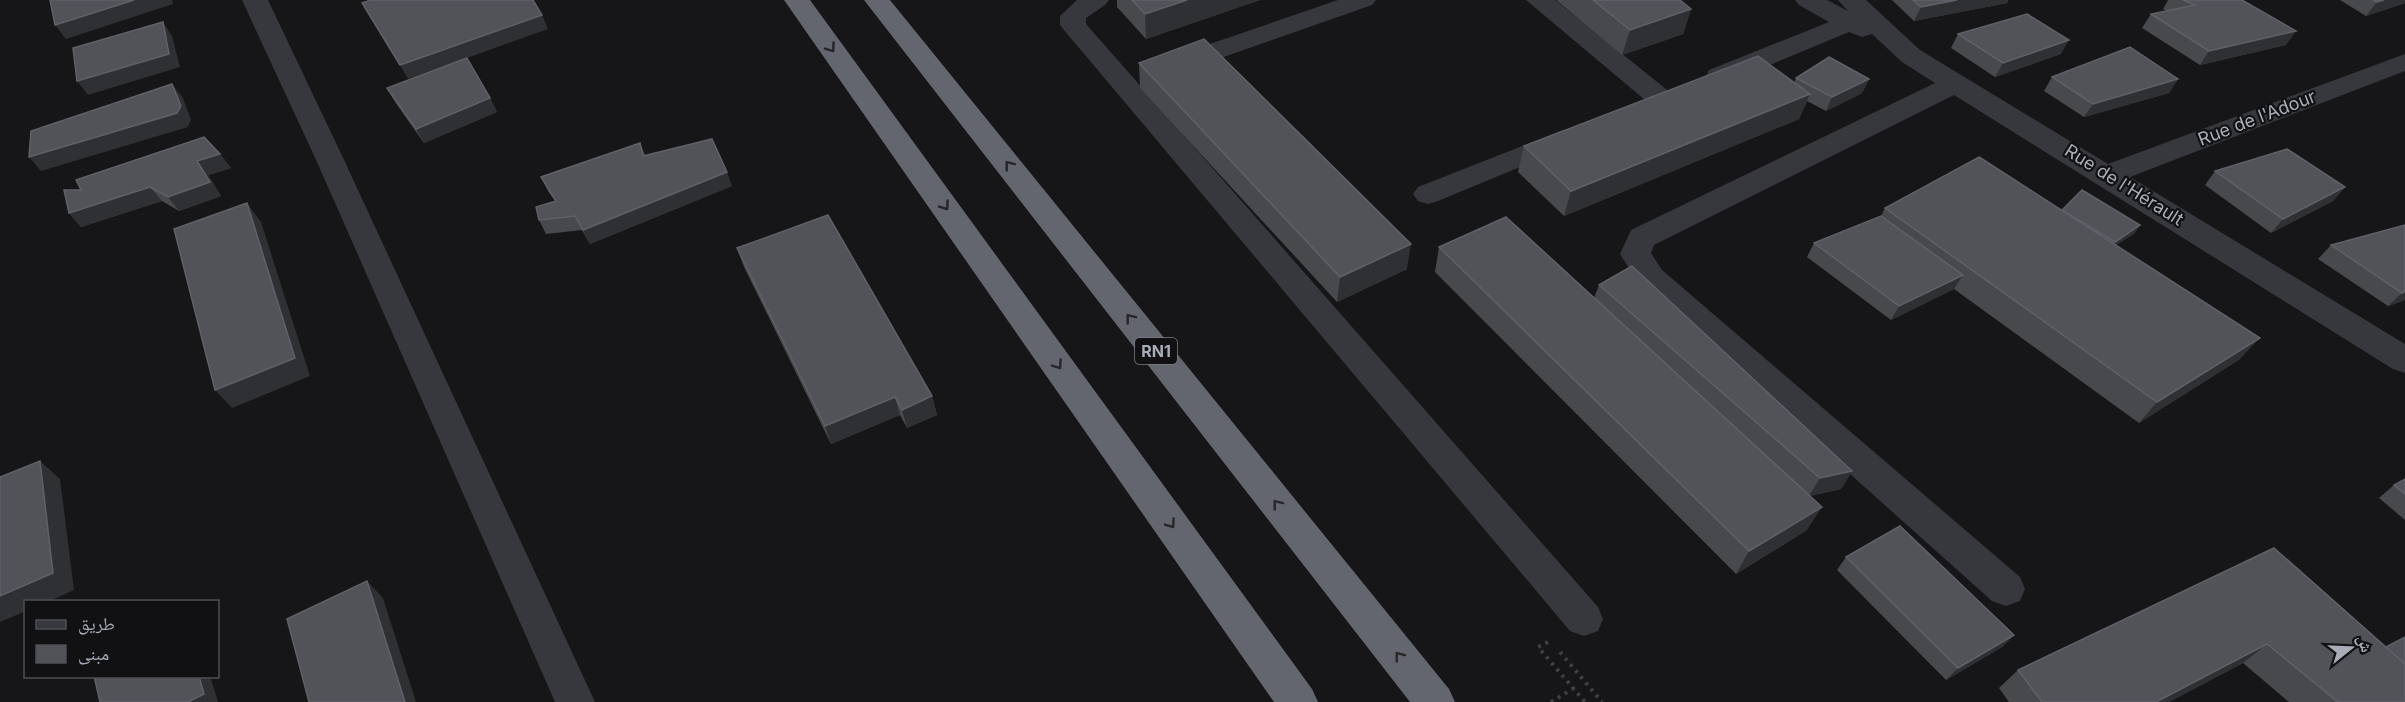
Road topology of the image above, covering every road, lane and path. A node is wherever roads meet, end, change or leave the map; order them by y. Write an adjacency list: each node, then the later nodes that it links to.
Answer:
1 (255, 0): 23 (street)
2 (797, 0): 24 (highway, one-way to 24)
3 (877, 0): 25 (highway, RN1, one-way to 3)
4 (1096, 0): 10 (street)
5 (1363, 0): 10 (street)
6 (1539, 0): 12 (street)
7 (1808, 0): 8 (street, Rue de l'Hérault)
8 (1851, 11): 11 (street, Rue de l'Hérault); 12 (street)
9 (2405, 62): 15 (street, Rue de l'Adour)
10 (1140, 78): 19 (street)
11 (1956, 83): 15 (street, Rue de l'Hérault); 18 (street)
12 (1679, 92): 13 (street)
13 (1629, 112)
14 (1587, 129): 16 (street)
15 (2108, 175): 17 (street, Rue de l'Hérault)
16 (1428, 195)
17 (2405, 360)
18 (2006, 589)
19 (1584, 619)
20 (1550, 641): 28 (path)
21 (1538, 647): 22 (path)
22 (1574, 688): 26 (path); 27 (path)
23 (575, 702)
24 (1298, 702)
25 (1435, 702)
26 (1551, 702)
27 (1585, 702)
28 (1602, 702)

